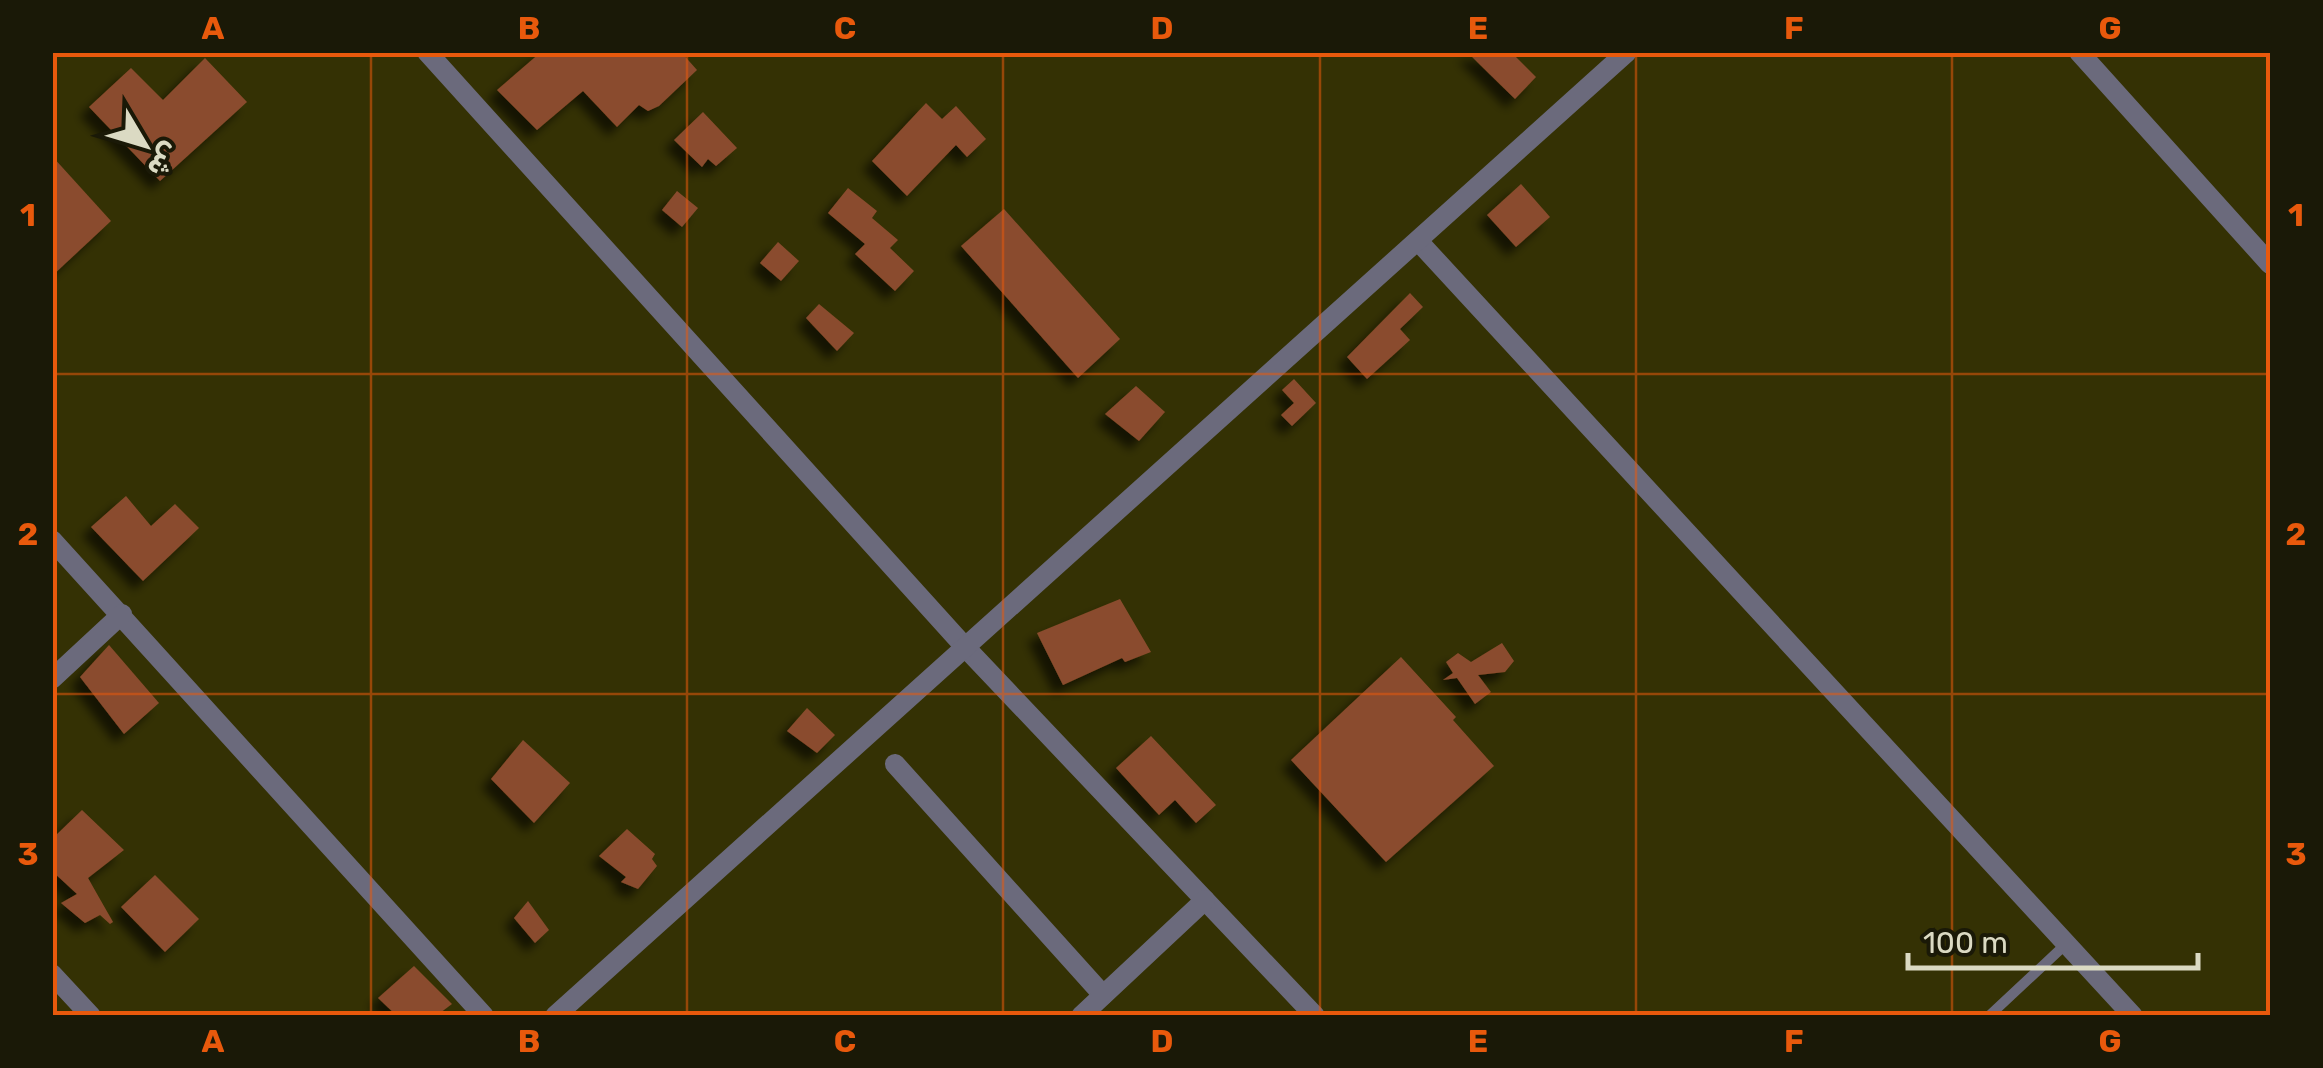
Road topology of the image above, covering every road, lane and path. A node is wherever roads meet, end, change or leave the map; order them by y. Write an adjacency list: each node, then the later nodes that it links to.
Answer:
1 (427, 52): 8 (street)
2 (1627, 52): 4 (street)
3 (2080, 52): 5 (street)
4 (1419, 242): 8 (street); 12 (street)
5 (2270, 264)
6 (52, 540): 7 (street)
7 (122, 614): 9 (street); 16 (street)
8 (965, 647): 11 (street); 17 (street)
9 (52, 678)
10 (895, 764): 14 (street)
11 (1205, 900): 14 (street); 19 (street)
12 (2066, 943): 20 (lane); 21 (street)
13 (52, 974): 15 (street)
14 (1104, 995): 18 (street)
15 (91, 1016)
16 (484, 1016)
17 (555, 1016)
18 (1081, 1016)
19 (1315, 1016)
20 (1989, 1016)
21 (2134, 1016)

